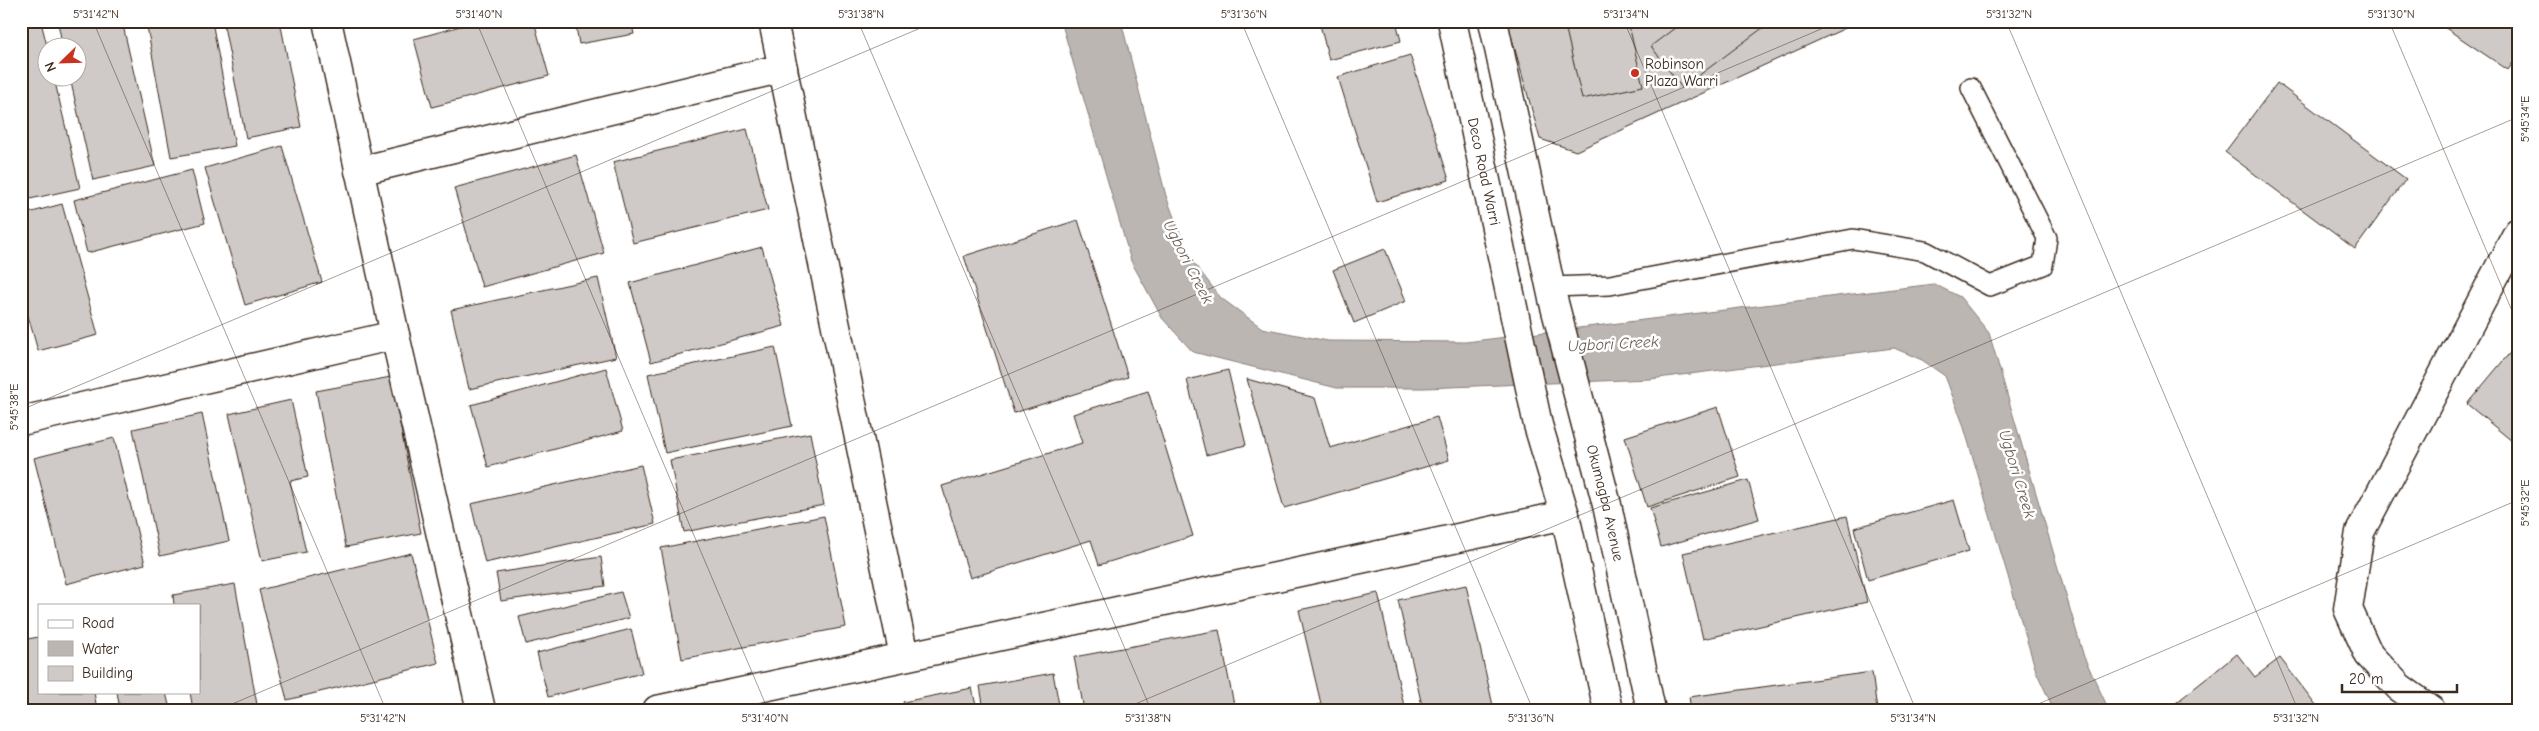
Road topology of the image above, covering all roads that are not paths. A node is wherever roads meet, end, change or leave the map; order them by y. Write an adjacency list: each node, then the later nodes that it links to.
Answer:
1 (327, 21): 7 (street)
2 (773, 21): 5 (street)
3 (1452, 21): 12 (street, Deco Road Warri)
4 (1493, 21): 9 (street)
5 (783, 68): 7 (street); 13 (street)
6 (1971, 88): 9 (lane)
7 (359, 171): 10 (street)
8 (2518, 232): 18 (street)
9 (1552, 293): 17 (street, Okumagba Avenue)
10 (394, 334): 11 (street); 14 (street)
11 (21, 421)
12 (1565, 514): 13 (street); 16 (street)
13 (904, 656): 15 (street)
14 (481, 710)
15 (657, 710)
16 (1608, 710)
17 (1651, 710)
18 (2431, 710)

